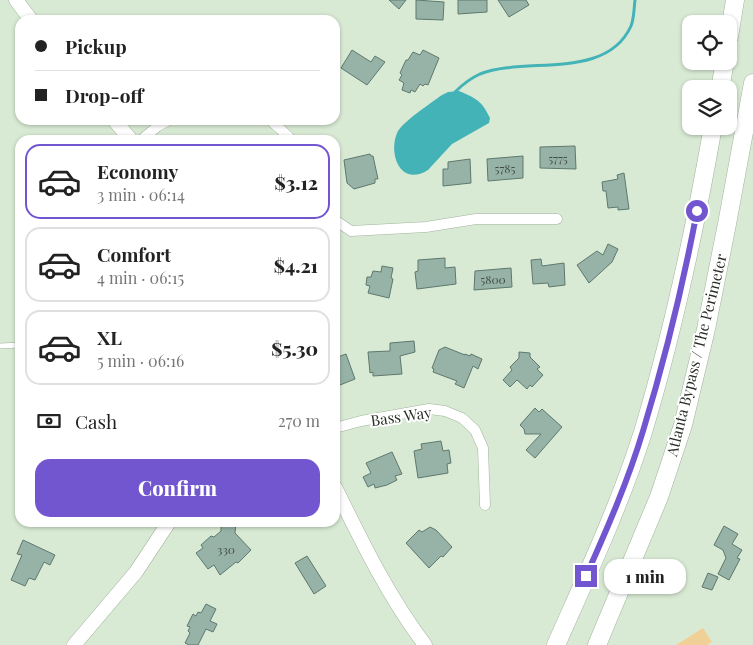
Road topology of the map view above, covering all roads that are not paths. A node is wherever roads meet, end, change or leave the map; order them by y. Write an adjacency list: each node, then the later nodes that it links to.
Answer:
1 (16, 0): 3 (street)
2 (735, 0): 4 (highway)
3 (27, 15)
4 (733, 15)
5 (753, 83): 24 (highway, Atlanta Bypass / The Perimeter)
6 (118, 125): 9 (street)
7 (160, 125): 10 (street)
8 (276, 125): 11 (street)
9 (127, 135)
10 (147, 135)
11 (287, 135)
12 (711, 135): 23 (highway, Atlanta Bypass / The Perimeter)
13 (557, 219): 14 (street)
14 (340, 223)
15 (15, 345): 16 (lane)
16 (0, 346)
17 (340, 427): 19 (street, Bass Way)
18 (340, 497): 22 (street)
19 (485, 505)
20 (166, 527): 21 (street)
21 (74, 645)
22 (424, 645)
23 (556, 645)
24 (597, 645)

